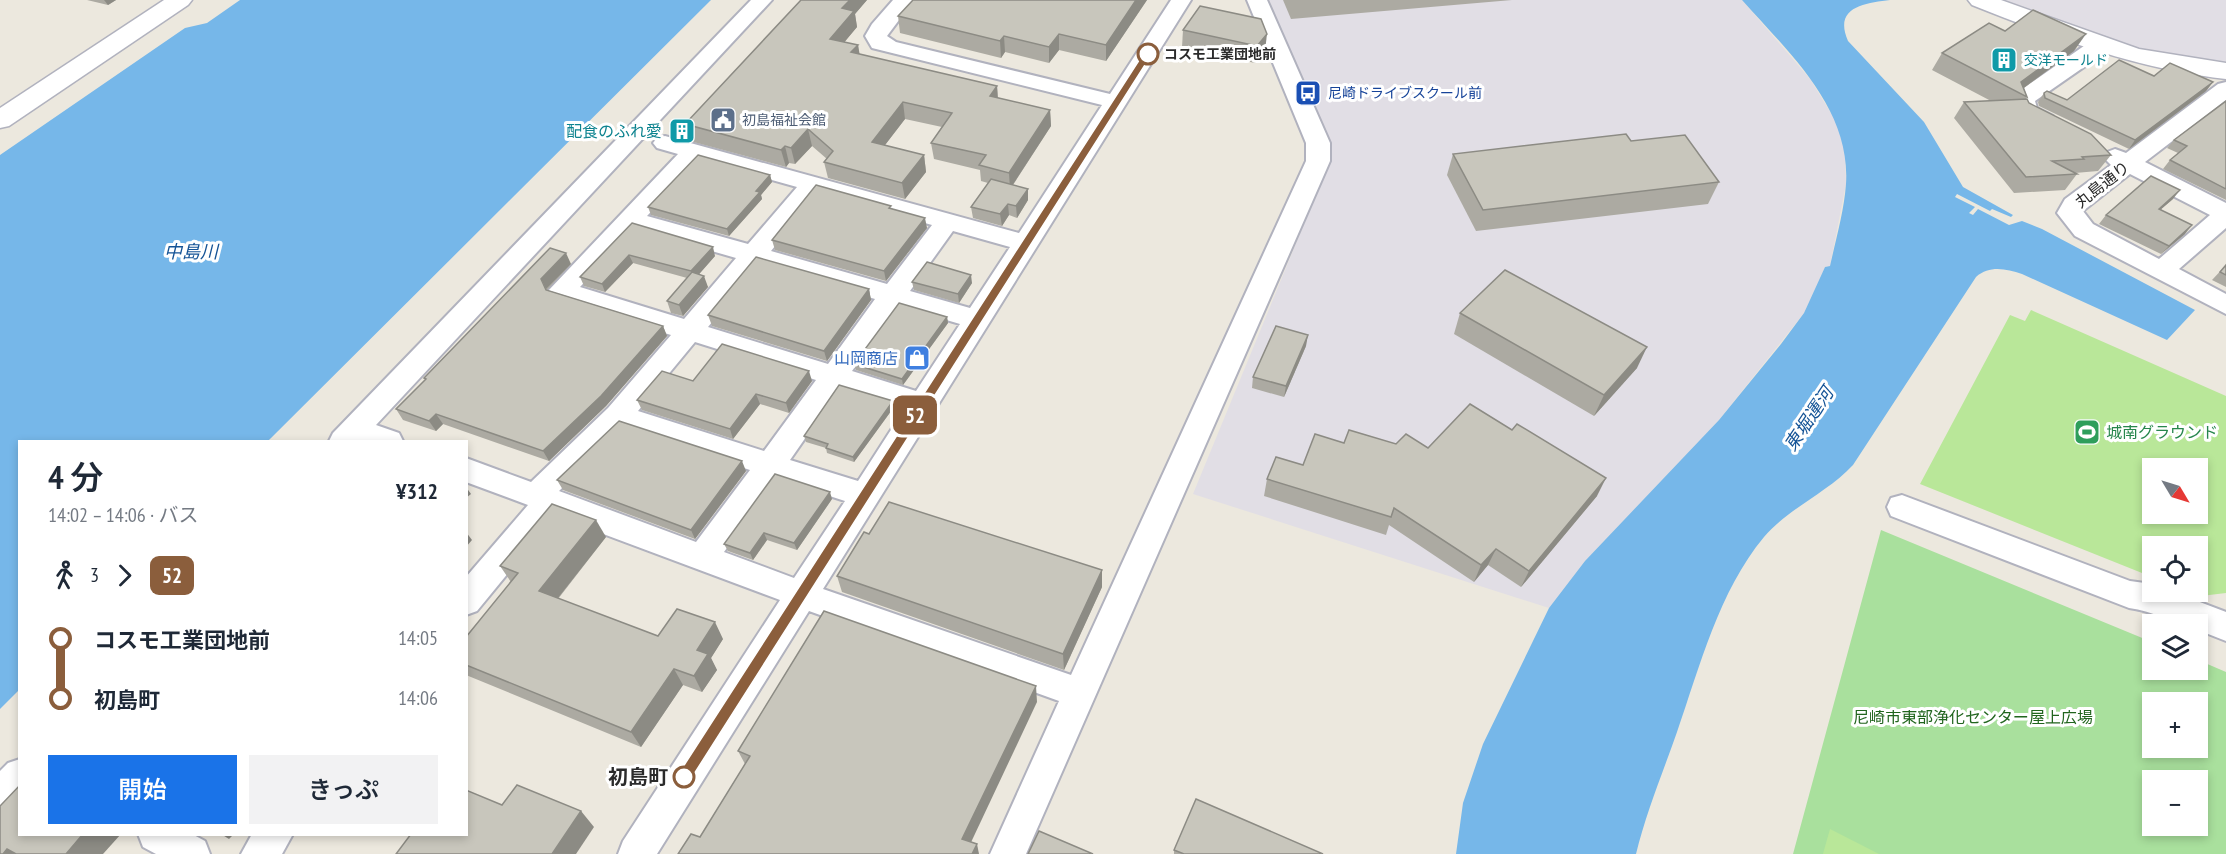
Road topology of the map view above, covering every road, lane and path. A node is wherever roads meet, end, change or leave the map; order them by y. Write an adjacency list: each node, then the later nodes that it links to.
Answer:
1 (180, 0): 11 (street)
2 (762, 0): 31 (street)
3 (904, 0): 10 (street)
4 (1181, 0): 10 (street)
5 (1257, 0): 42 (street)
6 (1980, 0): 7 (street)
7 (2099, 46): 8 (street); 12 (street)
8 (2226, 71)
9 (2226, 89): 16 (street, 丸島通り)
10 (1116, 102): 21 (street)
11 (0, 120)
12 (2068, 133)
13 (665, 143): 15 (street)
14 (2098, 148): 16 (street)
15 (694, 152): 17 (street); 19 (street)
16 (2129, 163): 18 (street); 23 (street, 丸島通り)
17 (813, 184): 20 (street); 22 (street)
18 (2226, 213): 23 (street)
19 (630, 219): 22 (street); 27 (street)
20 (948, 221): 21 (street); 24 (street)
21 (1026, 243): 26 (street)
22 (755, 256): 24 (street); 27 (street)
23 (2161, 271): 25 (street, 丸島通り)
24 (890, 296): 26 (street); 28 (street)
25 (2226, 305)
26 (976, 319): 29 (street)
27 (691, 332): 28 (street); 30 (street)
28 (833, 376): 29 (street); 33 (street)
29 (922, 404): 35 (street)
30 (618, 416): 33 (street); 36 (street)
31 (349, 435): 32 (street)
32 (382, 440)
33 (772, 466): 35 (street); 38 (street)
34 (468, 471): 36 (street)
35 (864, 495): 39 (street)
36 (543, 497): 38 (street); 40 (street)
37 (1902, 507): 41 (street)
38 (704, 556): 39 (street)
39 (801, 593): 42 (street); 49 (street)
40 (468, 598)
41 (2226, 627)
42 (1079, 693): 50 (street)
43 (18, 777): 44 (street)
44 (0, 796)
45 (160, 836): 47 (street)
46 (273, 836): 48 (street)
47 (192, 854)
48 (259, 854)
49 (636, 854)
50 (1008, 854)

